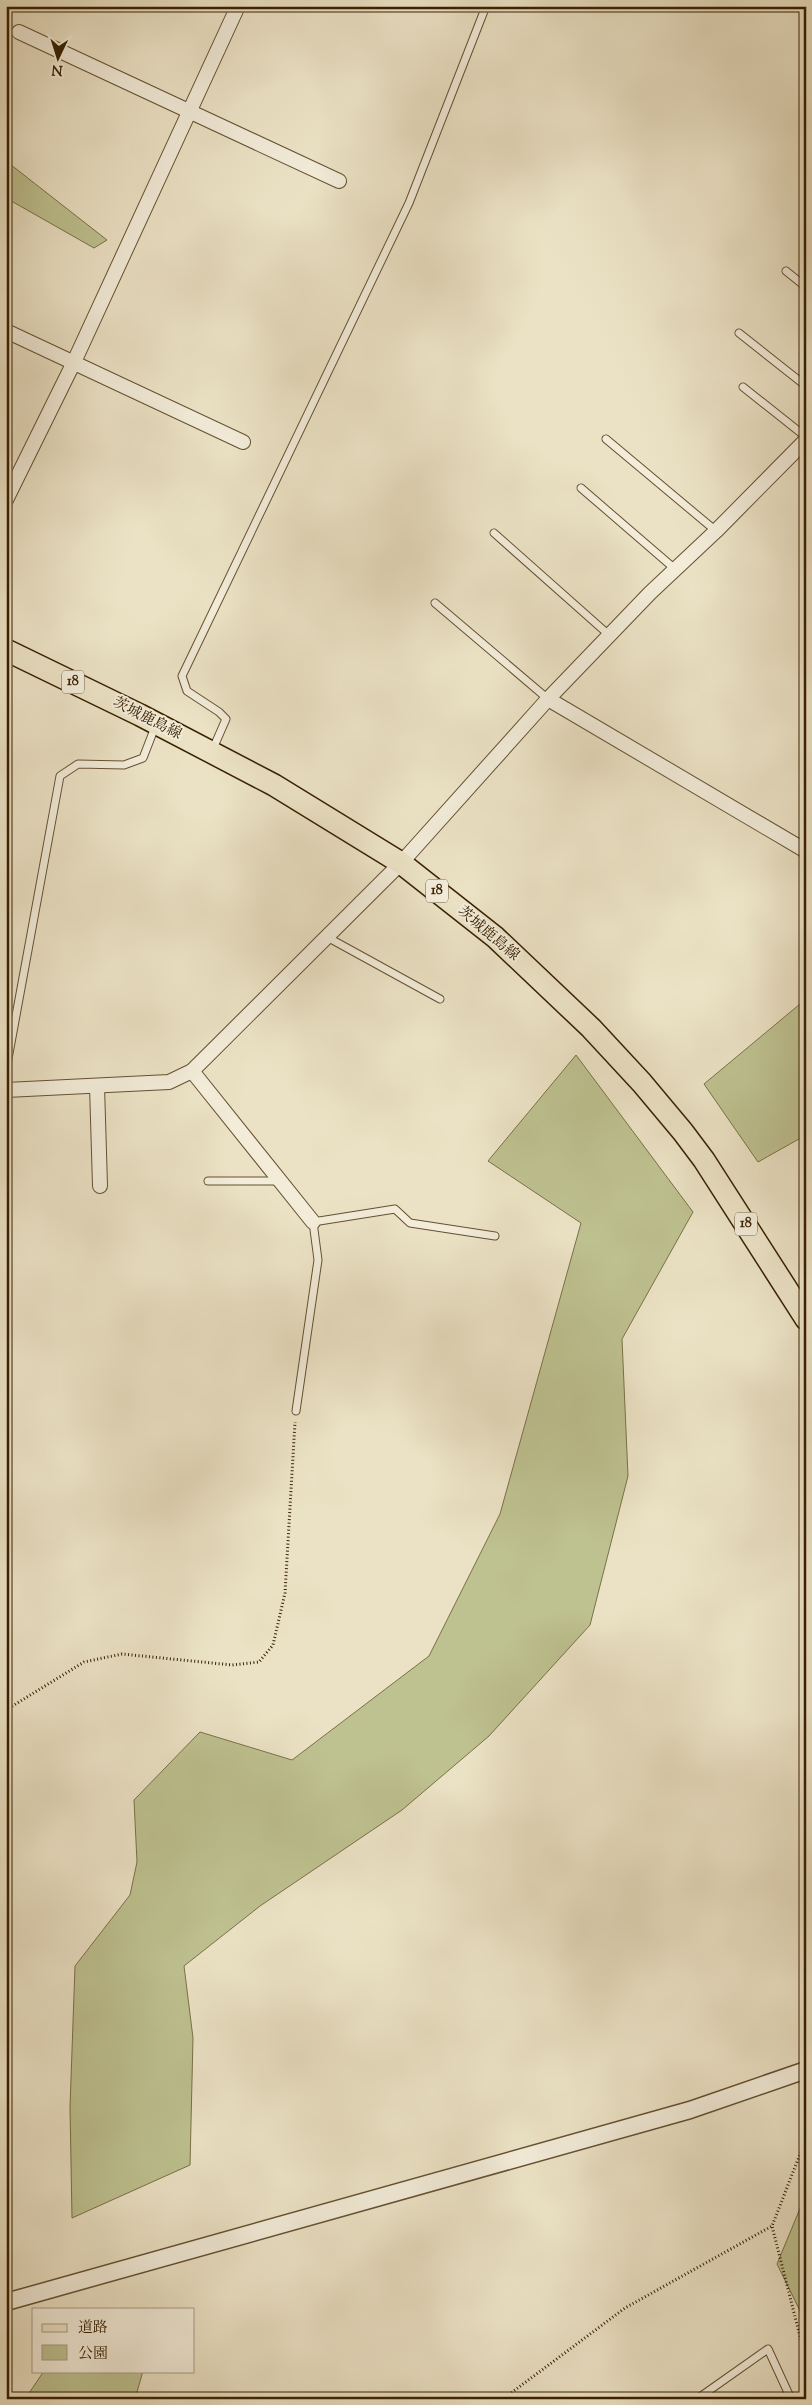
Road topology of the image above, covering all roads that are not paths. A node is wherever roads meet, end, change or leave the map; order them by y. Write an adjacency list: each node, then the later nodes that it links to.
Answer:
1 (238, 6): 4 (street)
2 (486, 6): 26 (lane)
3 (19, 32): 4 (street)
4 (190, 112): 5 (street); 10 (street)
5 (339, 182)
6 (786, 271): 7 (lane)
7 (806, 287)
8 (6, 330): 10 (street)
9 (739, 333): 11 (lane)
10 (74, 362): 15 (street); 17 (street)
11 (806, 386)
12 (743, 387): 14 (lane)
13 (606, 439): 18 (lane)
14 (806, 439): 18 (street)
15 (243, 442)
16 (581, 488): 20 (lane)
17 (6, 500)
18 (716, 531): 20 (street)
19 (494, 532): 22 (lane)
20 (675, 569): 22 (street)
21 (435, 603): 24 (lane)
22 (609, 634): 24 (street)
23 (6, 650): 25 (main road, 茨城鹿島線 / 18)
24 (548, 699): 27 (street); 28 (street)
25 (148, 719): 26 (main road, 茨城鹿島線 / 18); 31 (lane)
26 (211, 752): 28 (main road, 茨城鹿島線 / 18)
27 (806, 852)
28 (401, 863): 29 (street); 40 (main road, 茨城鹿島線 / 18)
29 (327, 937): 30 (lane); 32 (street)
30 (440, 999)
31 (6, 1070)
32 (192, 1071): 33 (street); 36 (street)
33 (97, 1086): 34 (street); 37 (street)
34 (6, 1090)
35 (208, 1181): 36 (lane)
36 (280, 1181): 38 (street)
37 (100, 1186)
38 (314, 1222): 39 (lane); 41 (lane)
39 (496, 1236)
40 (806, 1319)
41 (296, 1411)
42 (806, 2070): 43 (street)
43 (6, 2302)
44 (698, 2399): 45 (lane)
45 (791, 2399)

